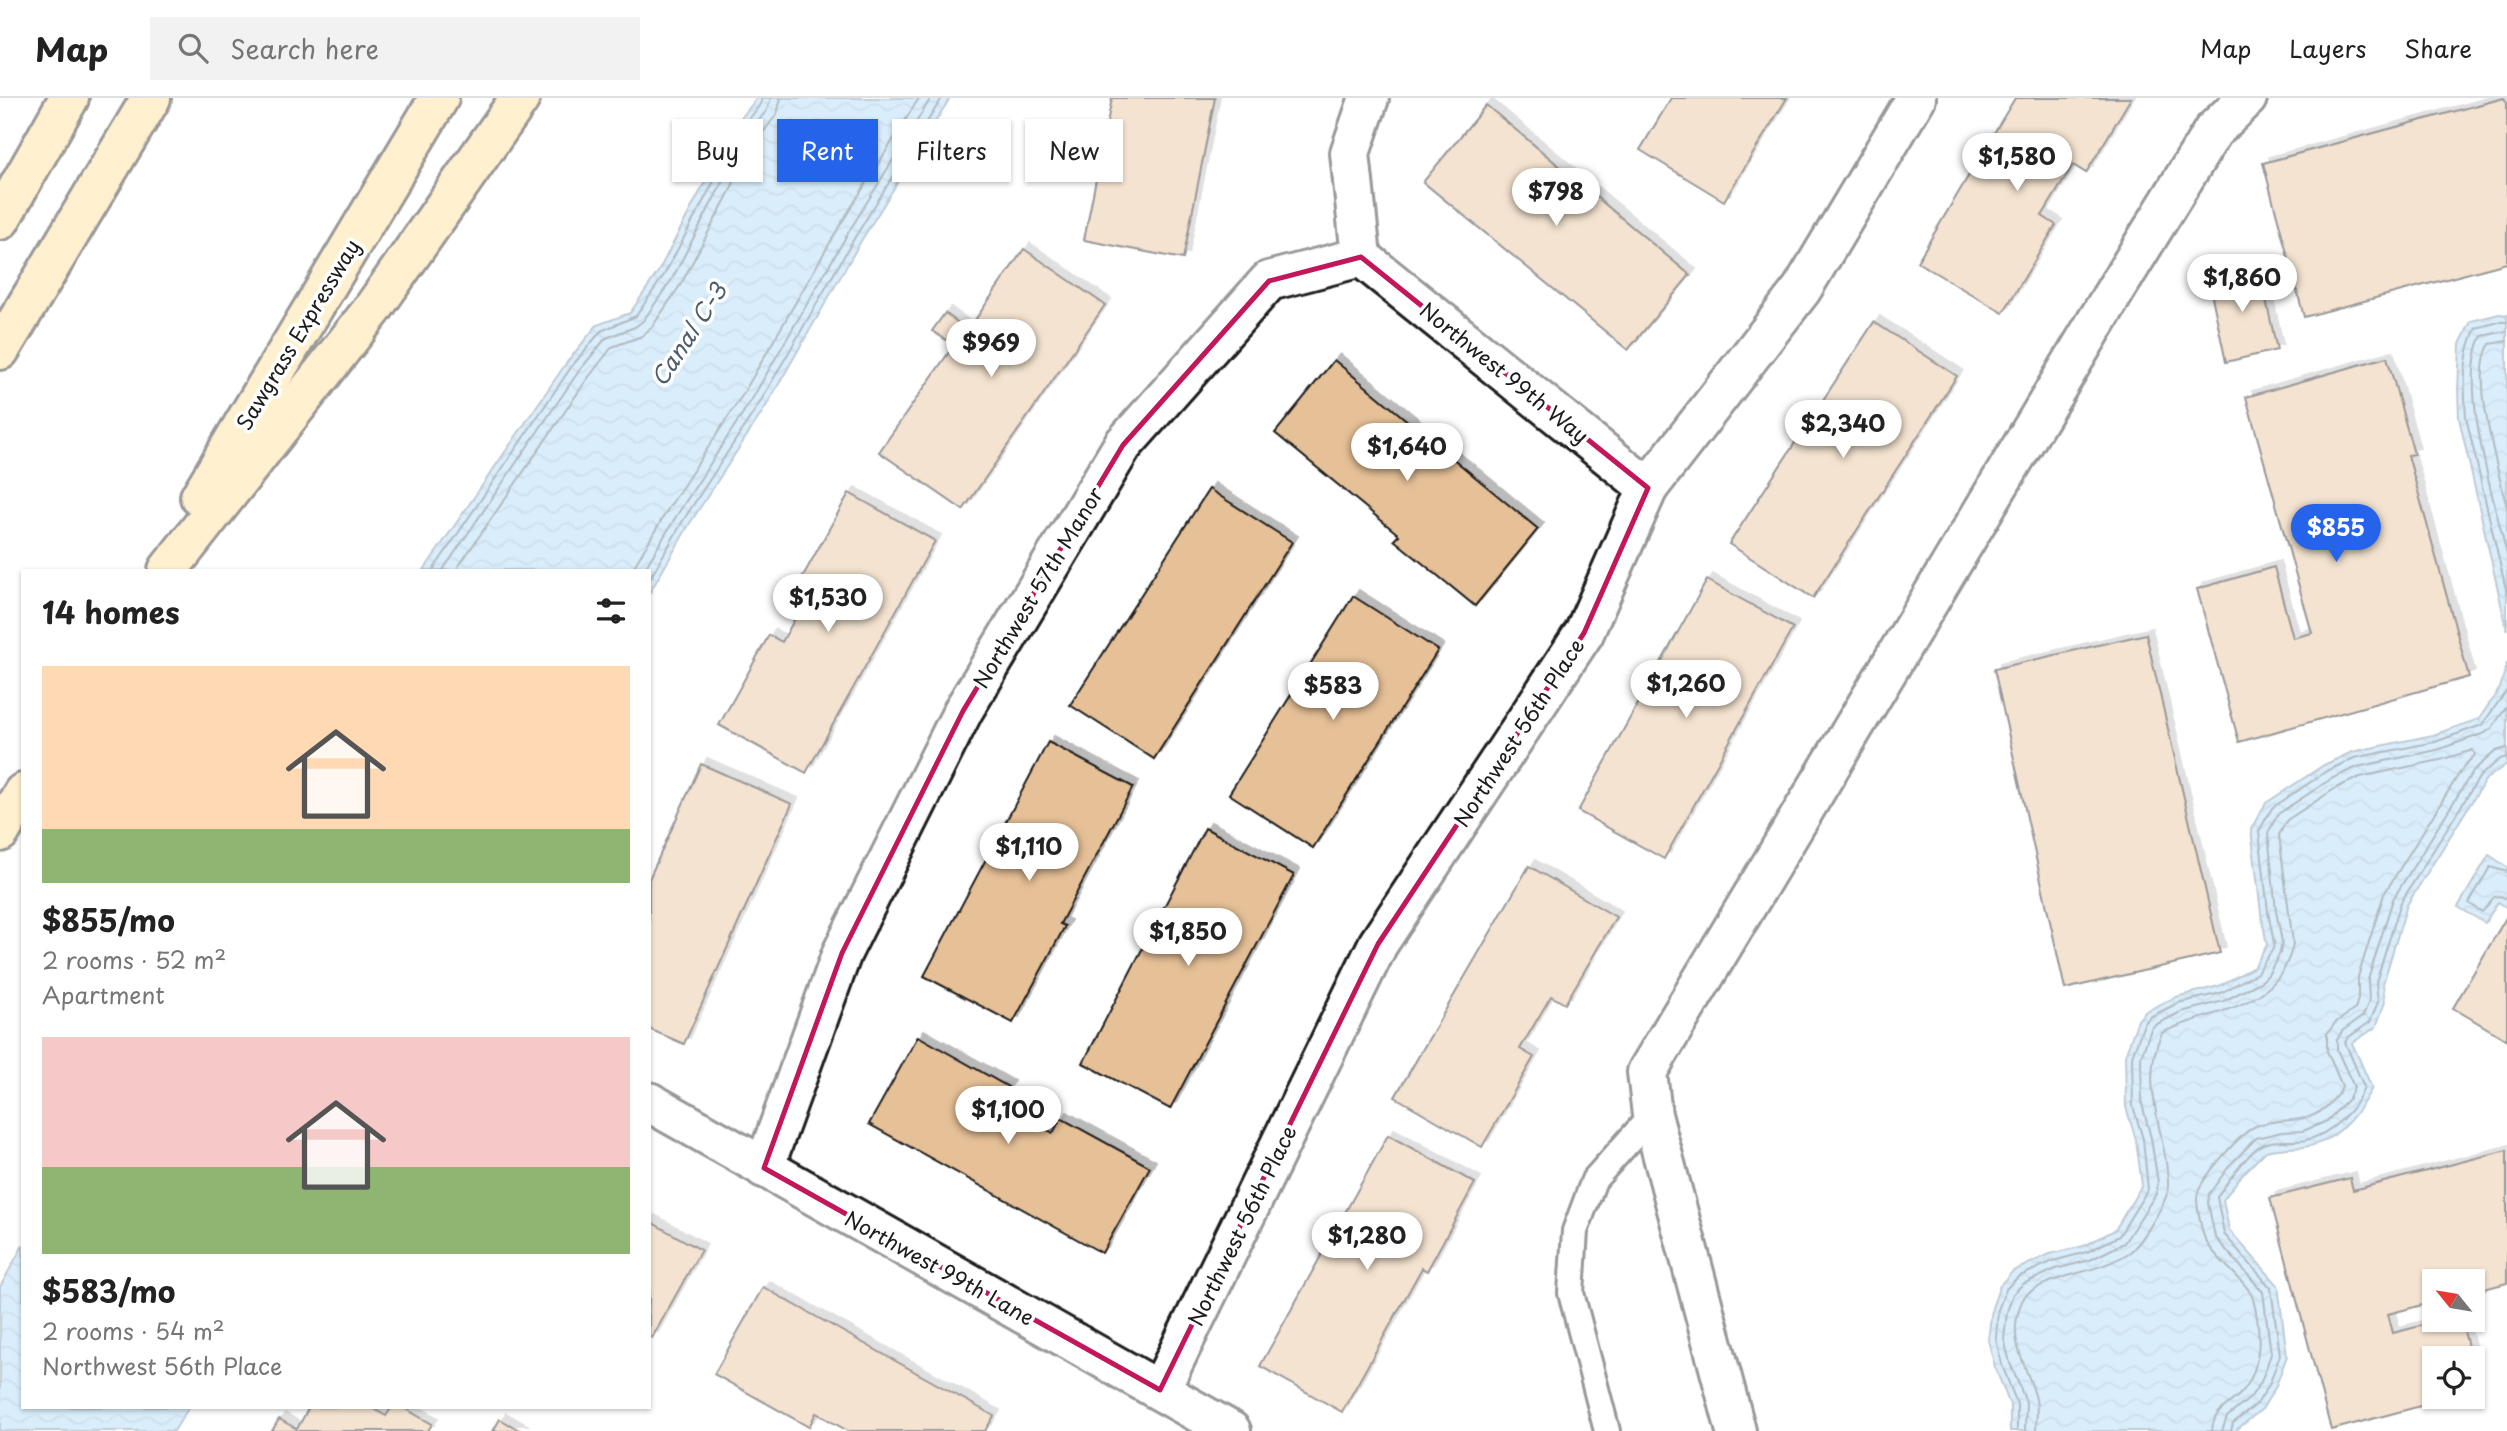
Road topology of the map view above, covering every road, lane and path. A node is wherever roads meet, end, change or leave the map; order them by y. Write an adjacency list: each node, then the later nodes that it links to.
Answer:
1 (69, 98): 8 (highway)
2 (151, 98): 10 (highway)
3 (439, 98): 12 (highway, Sawgrass Expressway)
4 (520, 98): 13 (highway)
5 (1369, 98): 9 (street)
6 (1916, 98): 11 (street, Northwest 56th Place)
7 (2247, 98): 17 (street)
8 (0, 220)
9 (1361, 257): 11 (street, Northwest 99th Way); 18 (street, Northwest 57th Manor)
10 (0, 350)
11 (1648, 488): 19 (street, Northwest 56th Place)
12 (157, 569)
13 (169, 569)
14 (21, 796): 15 (highway)
15 (0, 832)
16 (651, 1103): 18 (street, Northwest 99th Lane)
17 (1652, 1115): 21 (lane); 22 (street)
18 (764, 1168): 19 (street, Northwest 99th Lane)
19 (1160, 1390): 20 (street, Northwest 99th Lane)
20 (1231, 1431)
21 (1607, 1431)
22 (1735, 1431)

